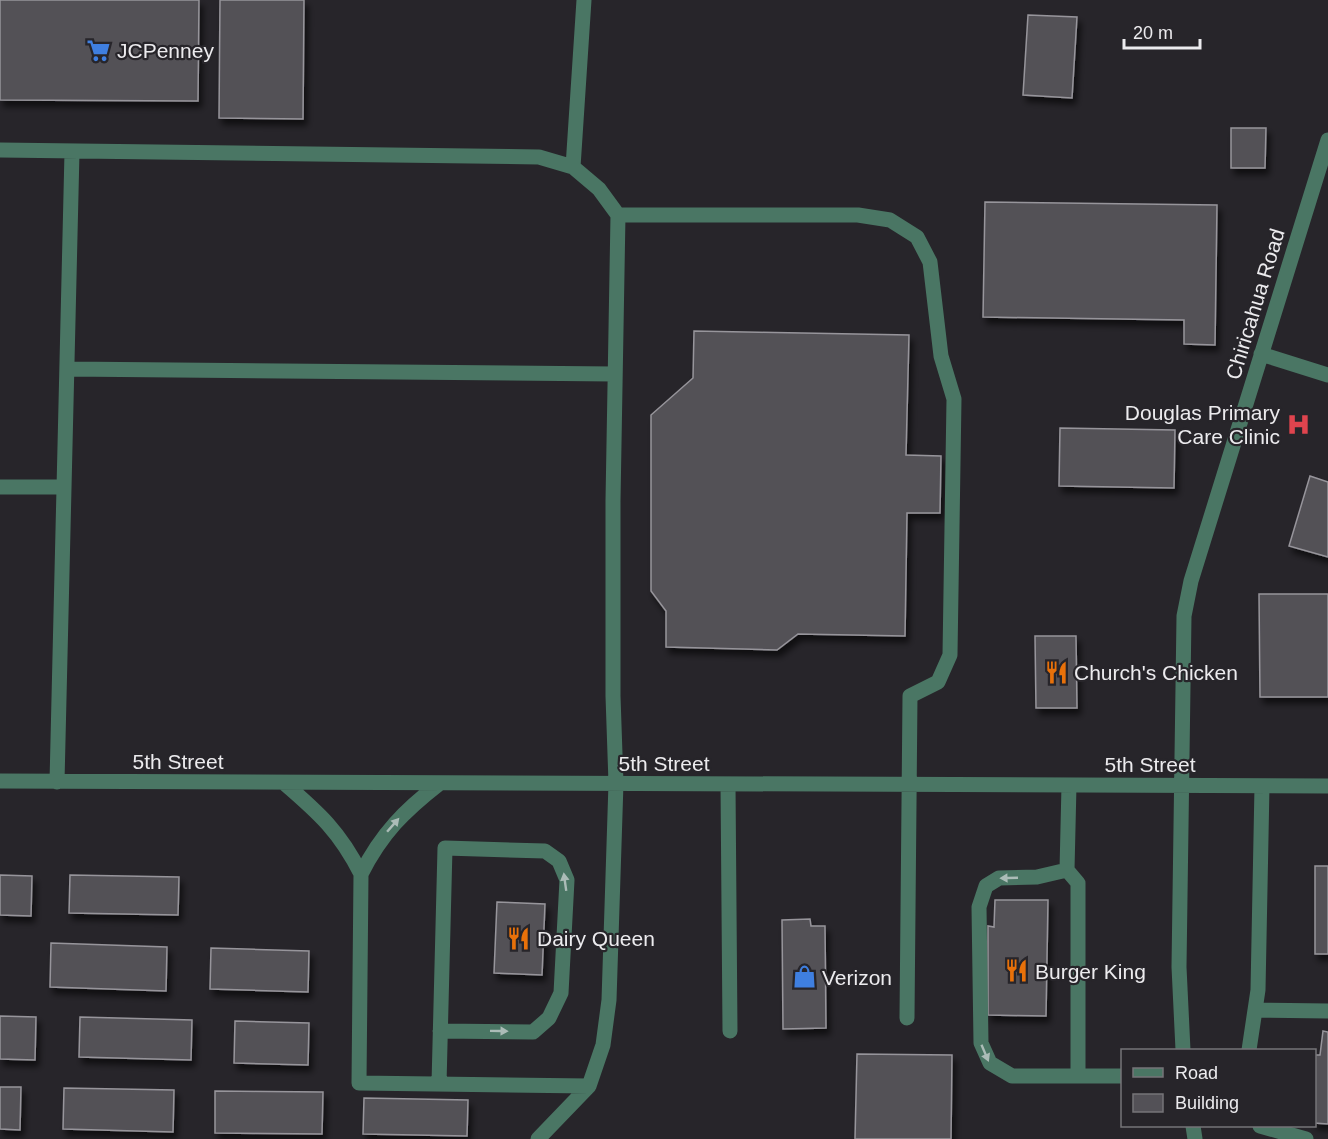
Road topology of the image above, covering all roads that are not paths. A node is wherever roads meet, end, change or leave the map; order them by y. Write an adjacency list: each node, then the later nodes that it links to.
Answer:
1 (584, 0): 5 (street)
2 (1328, 140): 7 (street, Chiricahua Road)
3 (0, 150): 4 (street)
4 (72, 152): 5 (street); 8 (street)
5 (573, 167): 6 (street)
6 (618, 216): 9 (street); 19 (street)
7 (1261, 354): 10 (street); 21 (street, Chiricahua Road)
8 (67, 369): 9 (street); 11 (street)
9 (614, 374): 17 (street)
10 (1328, 375)
11 (64, 487): 12 (street); 14 (street)
12 (0, 488)
13 (0, 782): 14 (street, 5th Street)
14 (57, 782): 15 (street, 5th Street)
15 (284, 783): 16 (street, 5th Street); 25 (street)
16 (440, 783): 17 (street, 5th Street); 25 (street, one-way to 16)
17 (615, 783): 18 (street, 5th Street); 36 (street)
18 (728, 784): 19 (street, 5th Street); 30 (street)
19 (908, 785): 20 (street, 5th Street); 28 (street)
20 (1069, 785): 21 (street, 5th Street); 24 (street)
21 (1183, 786): 22 (street, 5th Street); 31 (street, Chiricahua Road)
22 (1262, 786): 23 (street, 5th Street); 26 (street)
23 (1328, 786)
24 (1067, 870): 33 (street); 33 (street, one-way to 33)
25 (362, 874): 35 (street)
26 (1255, 1010): 27 (street); 32 (street)
27 (1328, 1011)
28 (907, 1018)
29 (440, 1030): 29 (street, one-way to 29); 35 (street)
30 (730, 1030)
31 (1183, 1049)
32 (1249, 1049)
33 (1078, 1076): 34 (street)
34 (1121, 1076)
35 (439, 1084): 36 (street)
36 (589, 1086): 38 (street)
37 (1267, 1127): 39 (street)
38 (538, 1139)
39 (1306, 1139)

